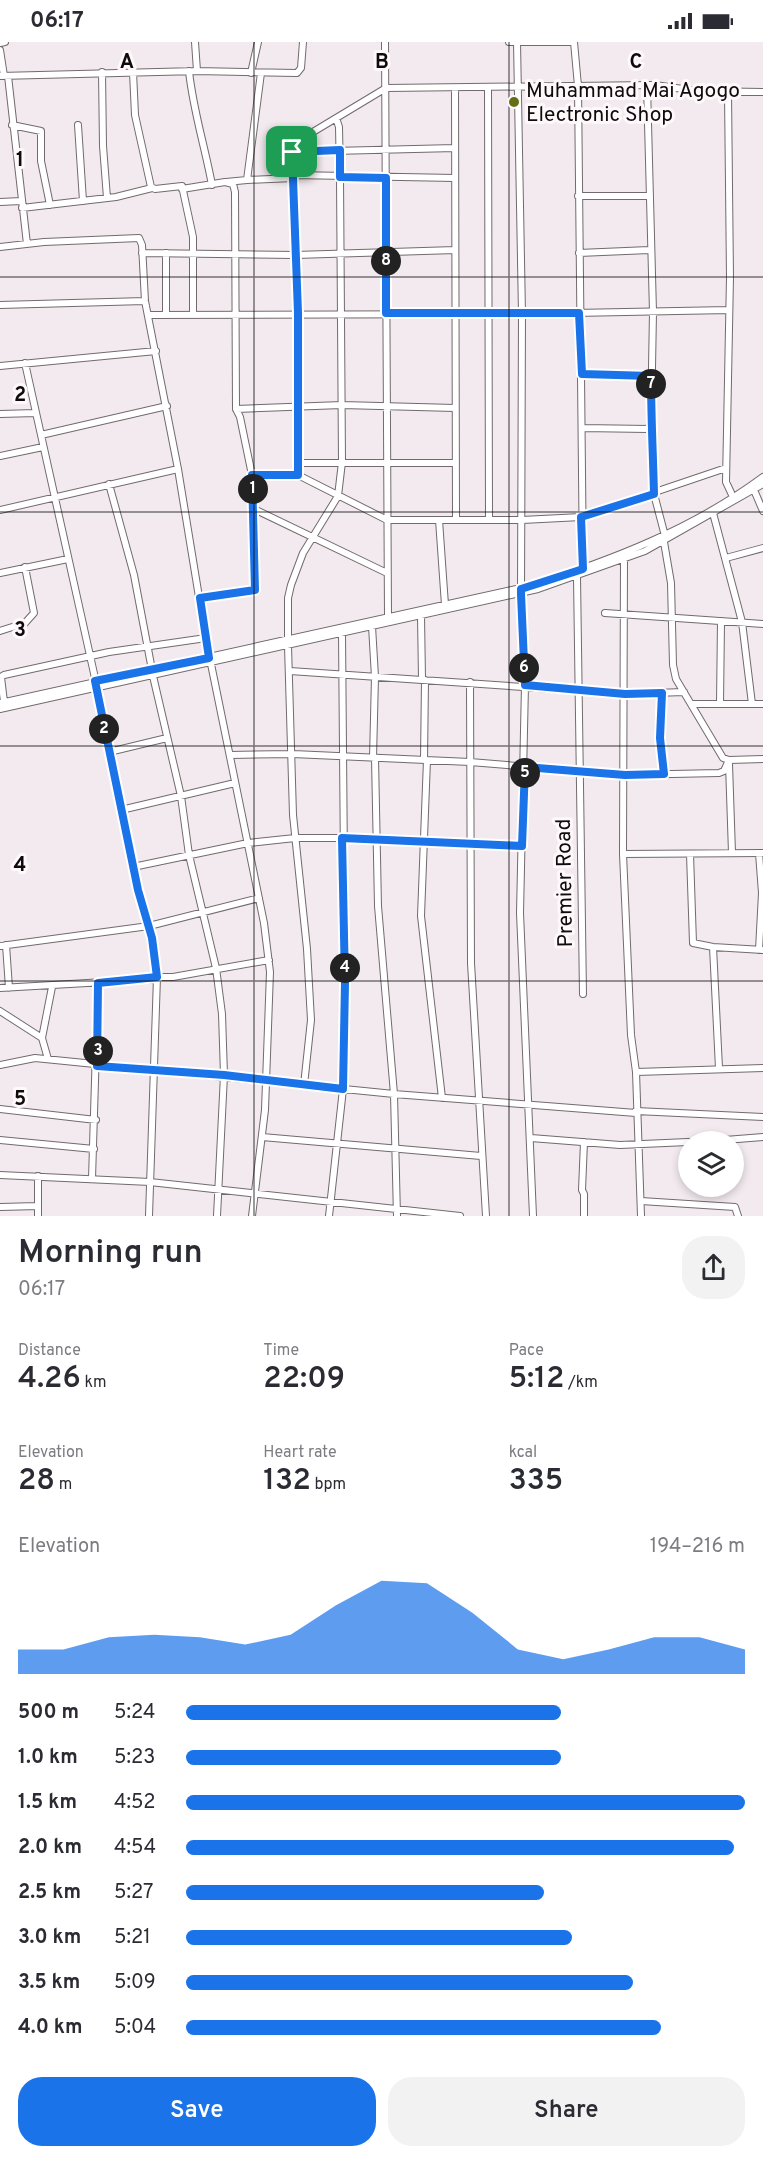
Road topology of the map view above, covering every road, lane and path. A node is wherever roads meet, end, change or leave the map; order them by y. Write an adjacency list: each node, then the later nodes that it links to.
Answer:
1 (5, 42): 9 (street)
2 (195, 42): 12 (street)
3 (258, 42): 15 (street)
4 (303, 42): 16 (street)
5 (386, 42): 22 (street)
6 (509, 42): 7 (street)
7 (517, 42): 8 (street); 19 (street)
8 (574, 42): 20 (street)
9 (0, 43)
10 (0, 50): 17 (street)
11 (189, 71): 12 (street); 14 (street); 39 (street)
12 (197, 71): 15 (street)
13 (102, 72): 14 (street); 17 (street); 44 (street)
14 (133, 72): 40 (street)
15 (251, 73): 16 (street)
16 (261, 73): 37 (street)
17 (4, 76): 27 (street)
18 (647, 85): 20 (street); 25 (street); 43 (street)
19 (519, 86): 20 (street); 21 (street); 71 (street)
20 (578, 86): 42 (street)
21 (488, 87): 23 (street); 70 (street)
22 (386, 88): 23 (street); 26 (street); 31 (street)
23 (455, 88): 29 (street)
24 (763, 92): 25 (street)
25 (728, 93): 63 (street)
26 (336, 118): 30 (street); 32 (street)
27 (12, 125): 47 (street); 48 (street)
28 (78, 125): 45 (street)
29 (455, 148): 31 (street); 36 (street)
30 (340, 150): 31 (street); 32 (street); 34 (street)
31 (386, 150): 35 (street)
32 (292, 152): 33 (street)
33 (293, 177): 34 (street); 37 (street); 60 (street)
34 (340, 177): 35 (street); 58 (street)
35 (386, 178): 36 (street); 53 (street)
36 (455, 178): 51 (street)
37 (247, 180): 38 (street)
38 (225, 182): 39 (street); 57 (street)
39 (212, 185): 41 (street)
40 (152, 188): 41 (street); 44 (street)
41 (182, 189): 56 (street)
42 (578, 196): 43 (street); 59 (street)
43 (650, 196): 52 (street)
44 (107, 198): 45 (street)
45 (83, 201): 48 (street)
46 (0, 202): 47 (street)
47 (22, 205): 48 (street); 49 (street)
48 (50, 205)
49 (27, 244): 50 (street); 54 (street)
50 (0, 247)
51 (455, 250): 53 (street); 69 (street)
52 (649, 250): 59 (street); 64 (street)
53 (386, 252): 58 (street); 67 (street)
54 (142, 253): 55 (street); 61 (street)
55 (166, 253): 56 (street); 73 (street)
56 (192, 253): 57 (street); 74 (street)
57 (234, 254): 60 (street); 75 (street)
58 (341, 254): 60 (street); 66 (street)
59 (579, 254): 68 (street)
60 (296, 255): 65 (street)
61 (145, 301): 62 (street); 72 (street)
62 (0, 305)
63 (729, 310): 64 (street); 98 (street)
64 (653, 312): 68 (street); 80 (street)
65 (298, 313): 66 (street); 75 (street); 81 (street)
66 (341, 313): 67 (street); 82 (street)
67 (386, 313): 69 (street); 84 (street)
68 (579, 313): 71 (street); 79 (street)
69 (456, 314): 70 (street); 85 (street)
70 (488, 314): 71 (street); 118 (street)
71 (522, 314): 119 (street)
72 (149, 315): 73 (street); 76 (street)
73 (166, 315): 74 (street)
74 (193, 315): 75 (street)
75 (235, 315): 86 (street)
76 (156, 351): 77 (street); 83 (street)
77 (25, 363): 78 (street); 87 (street)
78 (0, 366)
79 (582, 374): 80 (street); 89 (street)
80 (651, 376): 90 (street)
81 (298, 405): 82 (street); 86 (street); 95 (street)
82 (342, 405): 84 (street); 94 (street)
83 (166, 406): 91 (street); 99 (street)
84 (387, 406): 85 (street); 96 (street)
85 (455, 408): 97 (street)
86 (236, 409): 100 (street)
87 (36, 413): 88 (street); 91 (street)
88 (0, 414)
89 (582, 428): 90 (street); 114 (street)
90 (650, 428): 106 (street)
91 (41, 435): 92 (street)
92 (43, 447): 93 (street); 107 (street)
93 (0, 456)
94 (342, 462): 95 (street); 96 (street); 108 (street)
95 (299, 463): 101 (street)
96 (387, 463): 97 (street); 115 (street)
97 (456, 463): 117 (street)
98 (726, 468): 106 (street); 109 (street)
99 (178, 469): 103 (street); 132 (street)
100 (252, 475): 101 (street); 110 (street)
101 (298, 475): 108 (street)
102 (763, 477): 109 (street)
103 (109, 484): 107 (street); 147 (street)
104 (763, 484): 105 (street)
105 (754, 490): 112 (street); 113 (street)
106 (654, 494): 114 (street); 121 (street)
107 (54, 496): 111 (street); 123 (street)
108 (338, 496): 115 (street); 120 (street)
109 (732, 497): 121 (street)
110 (254, 509): 120 (street); 132 (street)
111 (0, 510)
112 (763, 511)
113 (713, 513): 121 (street); 124 (street)
114 (581, 517): 119 (street); 127 (street)
115 (387, 520): 116 (street); 129 (street)
116 (439, 520): 117 (street); 133 (street)
117 (456, 520): 118 (street)
118 (489, 520): 119 (street)
119 (522, 520): 131 (street)
120 (313, 538): 129 (street); 146 (street)
121 (664, 539): 125 (street); 127 (street); 138 (street)
122 (763, 548): 124 (street)
123 (68, 558): 126 (street); 148 (street)
124 (726, 558): 140 (street)
125 (624, 559): 130 (street); 135 (street)
126 (25, 567): 128 (street); 143 (street)
127 (583, 569): 131 (street)
128 (0, 573)
129 (387, 573): 137 (street)
130 (576, 577): 131 (street); 158 (street, Premier Road)
131 (521, 591): 133 (street); 136 (street); 157 (street)
132 (200, 598): 145 (street)
133 (445, 605): 137 (street)
134 (605, 614): 135 (street)
135 (626, 615): 138 (street); 161 (street)
136 (421, 616): 142 (street); 154 (street)
137 (388, 617): 146 (street)
138 (673, 618): 139 (street); 159 (street)
139 (721, 621): 140 (street); 164 (street)
140 (742, 622): 141 (street); 165 (street)
141 (763, 624)
142 (372, 626): 144 (street); 153 (street)
143 (0, 631)
144 (342, 633): 146 (street); 152 (street)
145 (206, 638): 147 (street); 149 (street)
146 (288, 643): 149 (street); 150 (street)
147 (147, 647): 148 (street); 151 (street)
148 (90, 656): 156 (street); 162 (street)
149 (210, 661): 151 (street); 171 (street)
150 (290, 671): 152 (street); 170 (street)
151 (153, 673): 156 (street); 168 (street)
152 (343, 675): 153 (street); 172 (street)
153 (375, 677): 154 (street); 173 (street)
154 (424, 680): 155 (street); 175 (street)
155 (470, 682): 157 (street); 177 (street)
156 (96, 684): 162 (street); 167 (street); 169 (street)
157 (525, 685): 158 (street); 178 (street)
158 (578, 690): 161 (street); 179 (street, Premier Road)
159 (684, 692): 160 (street); 163 (street)
160 (662, 693): 161 (street); 180 (street)
161 (625, 694): 181 (street)
162 (2, 703)
163 (692, 704): 164 (street); 176 (street)
164 (720, 704): 165 (street)
165 (752, 704): 166 (street)
166 (763, 704)
167 (0, 709)
168 (167, 738): 169 (street); 183 (street)
169 (109, 752): 184 (street)
170 (293, 754): 171 (street); 172 (street); 185 (street)
171 (230, 755): 182 (street)
172 (342, 757): 173 (street); 186 (street)
173 (374, 758): 175 (street); 187 (street)
174 (763, 759): 176 (street)
175 (426, 760): 177 (street); 189 (street)
176 (729, 760): 180 (street); 192 (street)
177 (470, 762): 178 (street); 190 (street)
178 (525, 767): 179 (street); 191 (street)
179 (578, 771): 181 (street); 212 (street, Premier Road)
180 (664, 774): 181 (street)
181 (625, 775): 194 (street)
182 (235, 783): 183 (street); 188 (street)
183 (181, 796): 184 (street); 196 (street)
184 (121, 810): 197 (street)
185 (295, 838): 186 (street); 188 (street); 224 (street)
186 (342, 838): 187 (street); 225 (street)
187 (374, 840): 189 (street); 226 (street)
188 (248, 843): 196 (street); 199 (street)
189 (423, 843): 190 (street); 227 (street)
190 (471, 844): 191 (street); 228 (street)
191 (522, 846): 229 (street)
192 (732, 853): 193 (street); 195 (street)
193 (761, 853): 198 (street)
194 (623, 854): 195 (street); 221 (street)
195 (690, 854): 203 (street)
196 (189, 855): 197 (street); 200 (street)
197 (133, 867): 201 (street)
198 (763, 893): 204 (street)
199 (259, 898): 200 (street); 205 (street)
200 (202, 912): 201 (street); 206 (street)
201 (148, 926): 202 (street); 207 (street)
202 (3, 945): 211 (street)
203 (713, 947): 204 (street); 218 (street)
204 (761, 950)
205 (269, 960): 206 (street); 223 (street)
206 (216, 968): 207 (street); 222 (street)
207 (157, 978): 208 (street); 220 (street)
208 (98, 983): 209 (street); 217 (street)
209 (52, 987): 211 (street); 214 (street)
210 (0, 988): 211 (street)
211 (9, 988)
212 (583, 994)
213 (0, 1011): 214 (street)
214 (42, 1038): 215 (street)
215 (48, 1059): 216 (street); 217 (street)
216 (0, 1065)
217 (97, 1066): 220 (street); 233 (street)
218 (719, 1068): 219 (street); 221 (street)
219 (763, 1068)
220 (155, 1070): 222 (street); 249 (street)
221 (636, 1072): 231 (street)
222 (224, 1075): 223 (street); 250 (street)
223 (267, 1081): 224 (street); 234 (street)
224 (304, 1084): 225 (street)
225 (343, 1089): 226 (street); 242 (street)
226 (394, 1094): 227 (street); 244 (street)
227 (442, 1098): 228 (street)
228 (478, 1101): 229 (street); 245 (street)
229 (528, 1105): 231 (street); 236 (street)
230 (0, 1108): 233 (street)
231 (636, 1112): 232 (street); 241 (street)
232 (763, 1118)
233 (96, 1120): 243 (street)
234 (262, 1137): 242 (street); 251 (street)
235 (763, 1137): 237 (street)
236 (531, 1138): 239 (street); 265 (street)
237 (744, 1139)
238 (0, 1140): 243 (street)
239 (584, 1142): 241 (street); 266 (street)
240 (678, 1142): 241 (street)
241 (637, 1143): 253 (street)
242 (336, 1144): 244 (street); 252 (street)
243 (94, 1149): 248 (street)
244 (397, 1149): 245 (street); 256 (street)
245 (481, 1156): 264 (street)
246 (0, 1175): 247 (street)
247 (38, 1176): 248 (street); 254 (street)
248 (92, 1179): 249 (street)
249 (150, 1182): 250 (street); 259 (street)
250 (218, 1189): 251 (street); 260 (street)
251 (254, 1192): 252 (street); 261 (street)
252 (330, 1201): 256 (street); 262 (street)
253 (641, 1201): 267 (street); 268 (street)
254 (38, 1206): 255 (street); 258 (street)
255 (0, 1207)
256 (397, 1213): 257 (street)
257 (432, 1214): 263 (street)
258 (38, 1216)
259 (148, 1216)
260 (217, 1216)
261 (252, 1216)
262 (329, 1216)
263 (460, 1216)
264 (486, 1216)
265 (533, 1216)
266 (584, 1216)
267 (641, 1216)
268 (738, 1216)

